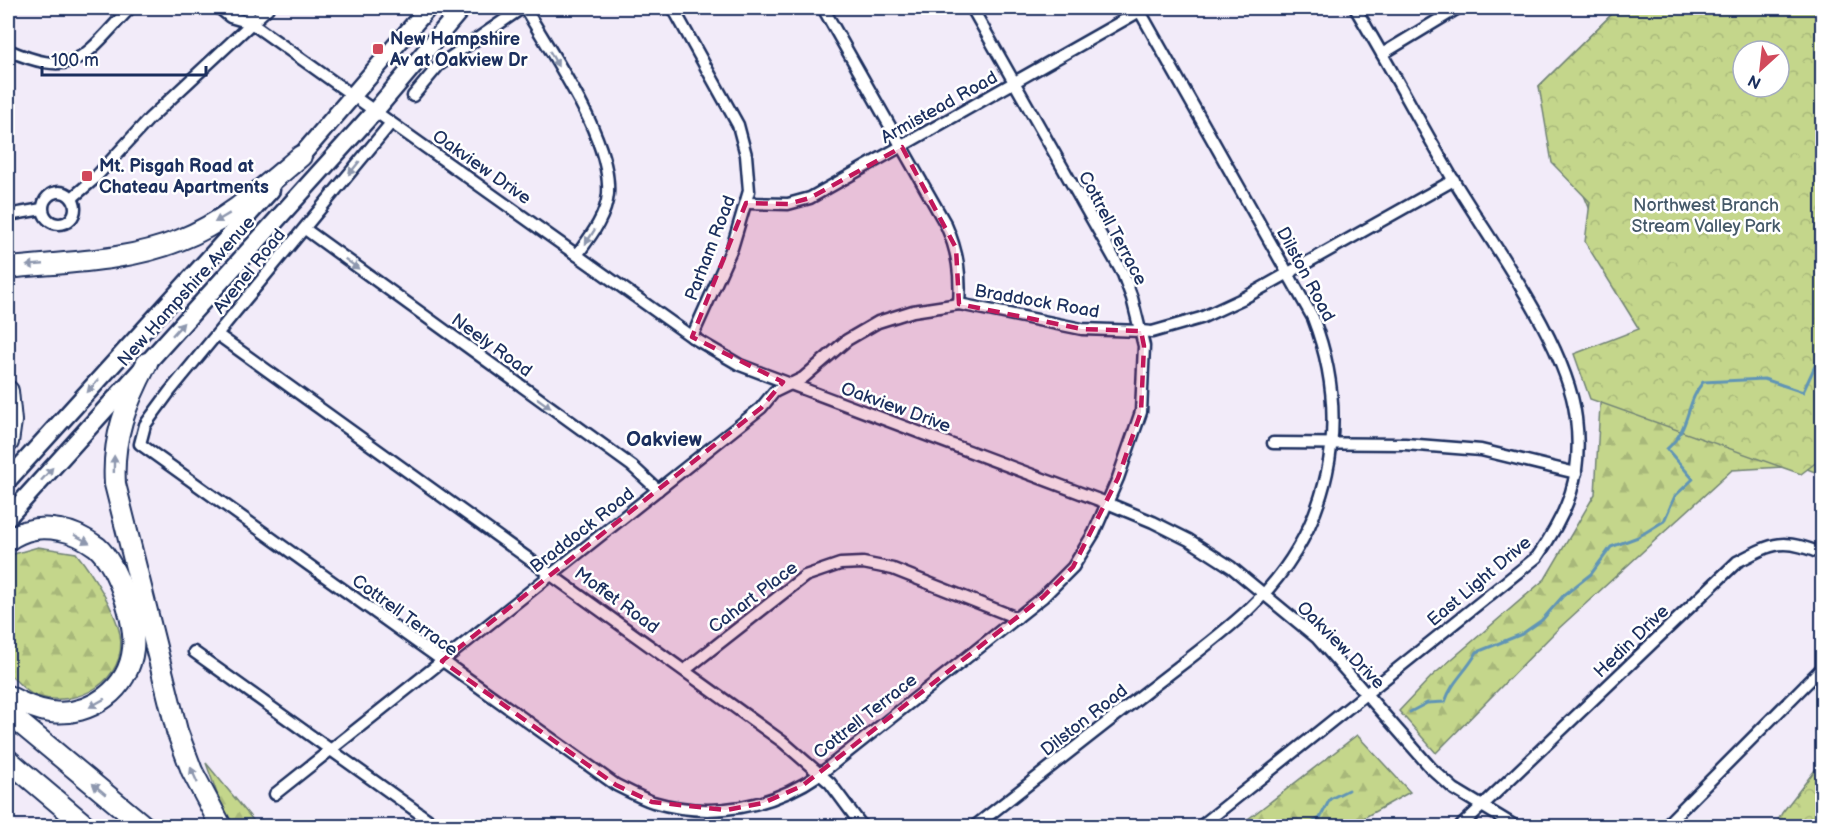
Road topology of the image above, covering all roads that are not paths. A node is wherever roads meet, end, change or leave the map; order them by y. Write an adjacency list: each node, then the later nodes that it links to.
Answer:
1 (130, 8): 15 (street)
2 (219, 8): 14 (street, Oakview Drive)
3 (247, 8): 14 (street)
4 (268, 8): 14 (street)
5 (428, 8): 18 (main road, New Hampshire Avenue)
6 (462, 8): 20 (main road, New Hampshire Avenue)
7 (524, 8): 19 (street); 30 (street, one-way to 30)
8 (673, 8): 26 (street, Parham Road)
9 (823, 8): 22 (street)
10 (972, 8): 17 (street, Cottrell Terrace)
11 (1355, 8): 16 (street, East Light Drive)
12 (1458, 8): 16 (street)
13 (1139, 9): 17 (street, Armistead Road); 32 (street, Dilston Road)
14 (251, 23): 18 (street, Oakview Drive); 25 (street)
15 (8, 50)
16 (1382, 54): 24 (street, East Light Drive)
17 (1014, 84): 22 (street, Armistead Road); 34 (street, Cottrell Terrace)
18 (355, 96): 20 (street, Oakview Drive); 23 (main road, New Hampshire Avenue)
19 (413, 96)
20 (375, 111): 21 (street, Oakview Drive); 37 (main road, New Hampshire Avenue, one-way to 20)
21 (391, 123): 29 (street, Avenel Road, one-way to 29); 30 (street, Oakview Drive)
22 (902, 147): 26 (street, Armistead Road); 33 (street)
23 (301, 156): 31 (highway, one-way to 31); 45 (main road, New Hampshire Avenue, one-way to 45)
24 (1454, 180): 32 (street, Braddock Road); 44 (street, East Light Drive)
25 (72, 198): 27 (street); 27 (street)
26 (746, 203): 36 (street, Parham Road)
27 (42, 209): 28 (street)
28 (8, 215)
29 (305, 230): 35 (street, Avenel Road); 46 (street, Neely Road, one-way to 46)
30 (577, 255): 36 (street, Oakview Drive)
31 (8, 268)
32 (1288, 273): 34 (street, Braddock Road); 41 (street, Dilston Road)
33 (959, 304): 34 (street, Braddock Road); 38 (street, Braddock Road)
34 (1141, 332): 47 (street, Cottrell Terrace)
35 (218, 335): 43 (street, Avenel Road); 51 (street, Moffet Road)
36 (692, 337): 38 (street, Oakview Drive)
37 (147, 363): 48 (main road, New Hampshire Avenue, one-way to 37); 68 (highway, one-way to 37)
38 (789, 384): 46 (street, Braddock Road); 47 (street, Oakview Drive)
39 (8, 391): 40 (highway)
40 (8, 442)
41 (1332, 442): 42 (street); 44 (street); 52 (street, Dilston Road)
42 (1274, 443)
43 (140, 444): 55 (street, Cottrell Terrace)
44 (1576, 473): 58 (street, East Light Drive)
45 (8, 480)
46 (658, 490): 51 (street, Braddock Road)
47 (1107, 503): 52 (street, Oakview Drive); 53 (street, Cottrell Terrace)
48 (8, 517)
49 (8, 540): 59 (highway, one-way to 59)
50 (1822, 554): 65 (street, Hedin Drive)
51 (552, 574): 55 (street, Braddock Road); 57 (street, Moffet Road)
52 (1263, 592): 58 (street, Oakview Drive); 71 (street, Dilston Road)
53 (1017, 618): 57 (street, Cahart Place); 63 (street, Cottrell Terrace)
54 (194, 652): 61 (street)
55 (442, 661): 61 (street, Braddock Road); 63 (street, Cottrell Terrace)
56 (1822, 668): 75 (street)
57 (685, 670): 63 (street, Moffet Road)
58 (1368, 694): 65 (street, Oakview Drive); 72 (street, East Light Drive)
59 (8, 696)
60 (8, 713): 67 (highway, one-way to 60)
61 (330, 750): 64 (street, Braddock Road); 69 (street)
62 (8, 760): 66 (highway)
63 (820, 774): 70 (street, Moffet Road)
64 (275, 794)
65 (1482, 806): 73 (street, Hedin Drive); 74 (street, Oakview Drive)
66 (86, 826)
67 (144, 826)
68 (221, 826)
69 (436, 826)
70 (862, 826)
71 (975, 826)
72 (1201, 826)
73 (1461, 826)
74 (1515, 826)
75 (1665, 826)

